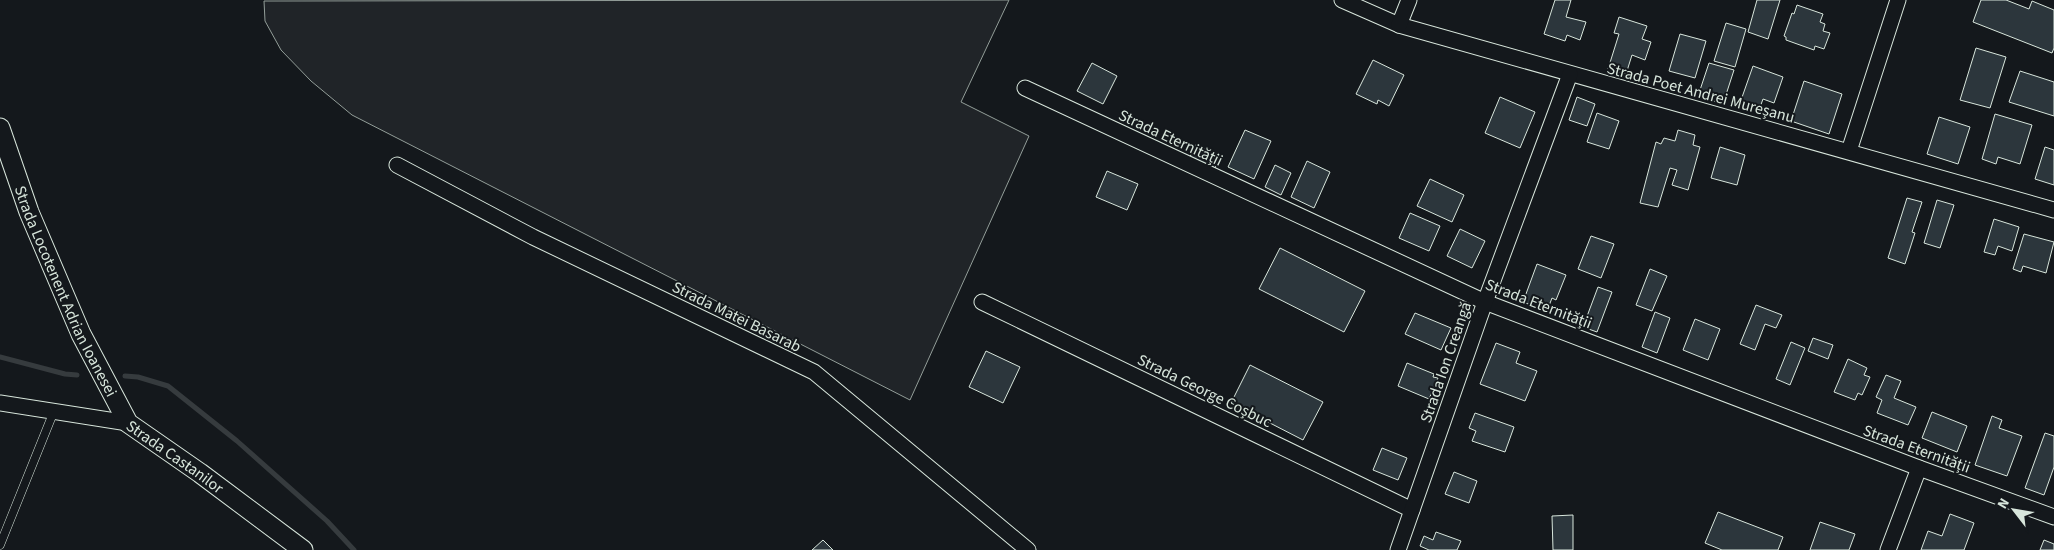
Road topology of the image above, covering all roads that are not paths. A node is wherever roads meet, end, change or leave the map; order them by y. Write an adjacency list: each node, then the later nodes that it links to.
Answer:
1 (1342, 0): 4 (street, Strada Poet Andrei Mureșanu)
2 (1409, 0): 4 (street)
3 (1898, 0): 8 (street)
4 (1398, 24): 5 (street, Strada Poet Andrei Mureșanu)
5 (1570, 74): 8 (street, Strada Poet Andrei Mureșanu); 12 (street, Strada Ion Creangă)
6 (1025, 88): 12 (street, Strada Eternității)
7 (0, 128): 15 (street, Strada Locotenent Adrian Ioanesei)
8 (1849, 151): 10 (street, Strada Poet Andrei Mureșanu)
9 (397, 165): 21 (street, Strada Matei Basarab)
10 (2054, 210)
11 (982, 302): 17 (street, Strada George Coșbuc)
12 (1485, 302): 16 (street, Strada Eternității); 17 (street, Strada Ion Creangă)
13 (0, 403): 14 (street, Strada Castanilor)
14 (54, 411): 15 (street, Strada Castanilor); 19 (lane)
15 (128, 423): 20 (street, Strada Castanilor)
16 (1919, 468): 18 (street, Strada Eternității); 23 (street)
17 (1412, 510): 22 (street, Strada Ion Creangă)
18 (2054, 517)
19 (0, 545)
20 (302, 550)
21 (1028, 550)
22 (1398, 550)
23 (1888, 550)

